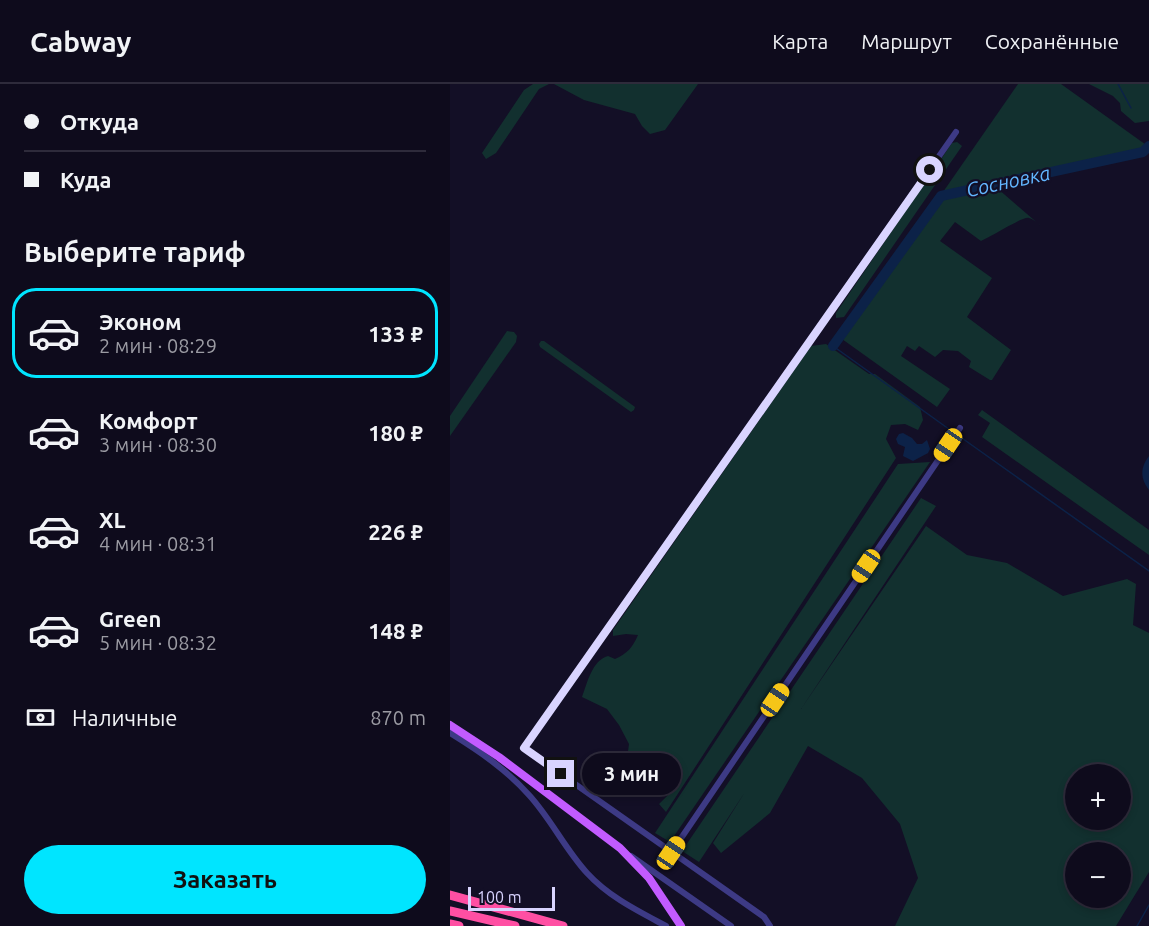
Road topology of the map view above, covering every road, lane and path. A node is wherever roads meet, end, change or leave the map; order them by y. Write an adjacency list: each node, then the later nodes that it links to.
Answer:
1 (956, 132): 6 (street)
2 (960, 428): 6 (street)
3 (450, 725): 5 (main road)
4 (450, 733): 13 (street)
5 (620, 848): 14 (main road); 15 (street)
6 (671, 853): 16 (street)
7 (450, 893): 12 (highway)
8 (450, 911): 11 (highway)
9 (450, 924): 10 (highway)
10 (459, 926)
11 (515, 926)
12 (563, 926)
13 (666, 926)
14 (681, 926)
15 (731, 926)
16 (770, 926)

